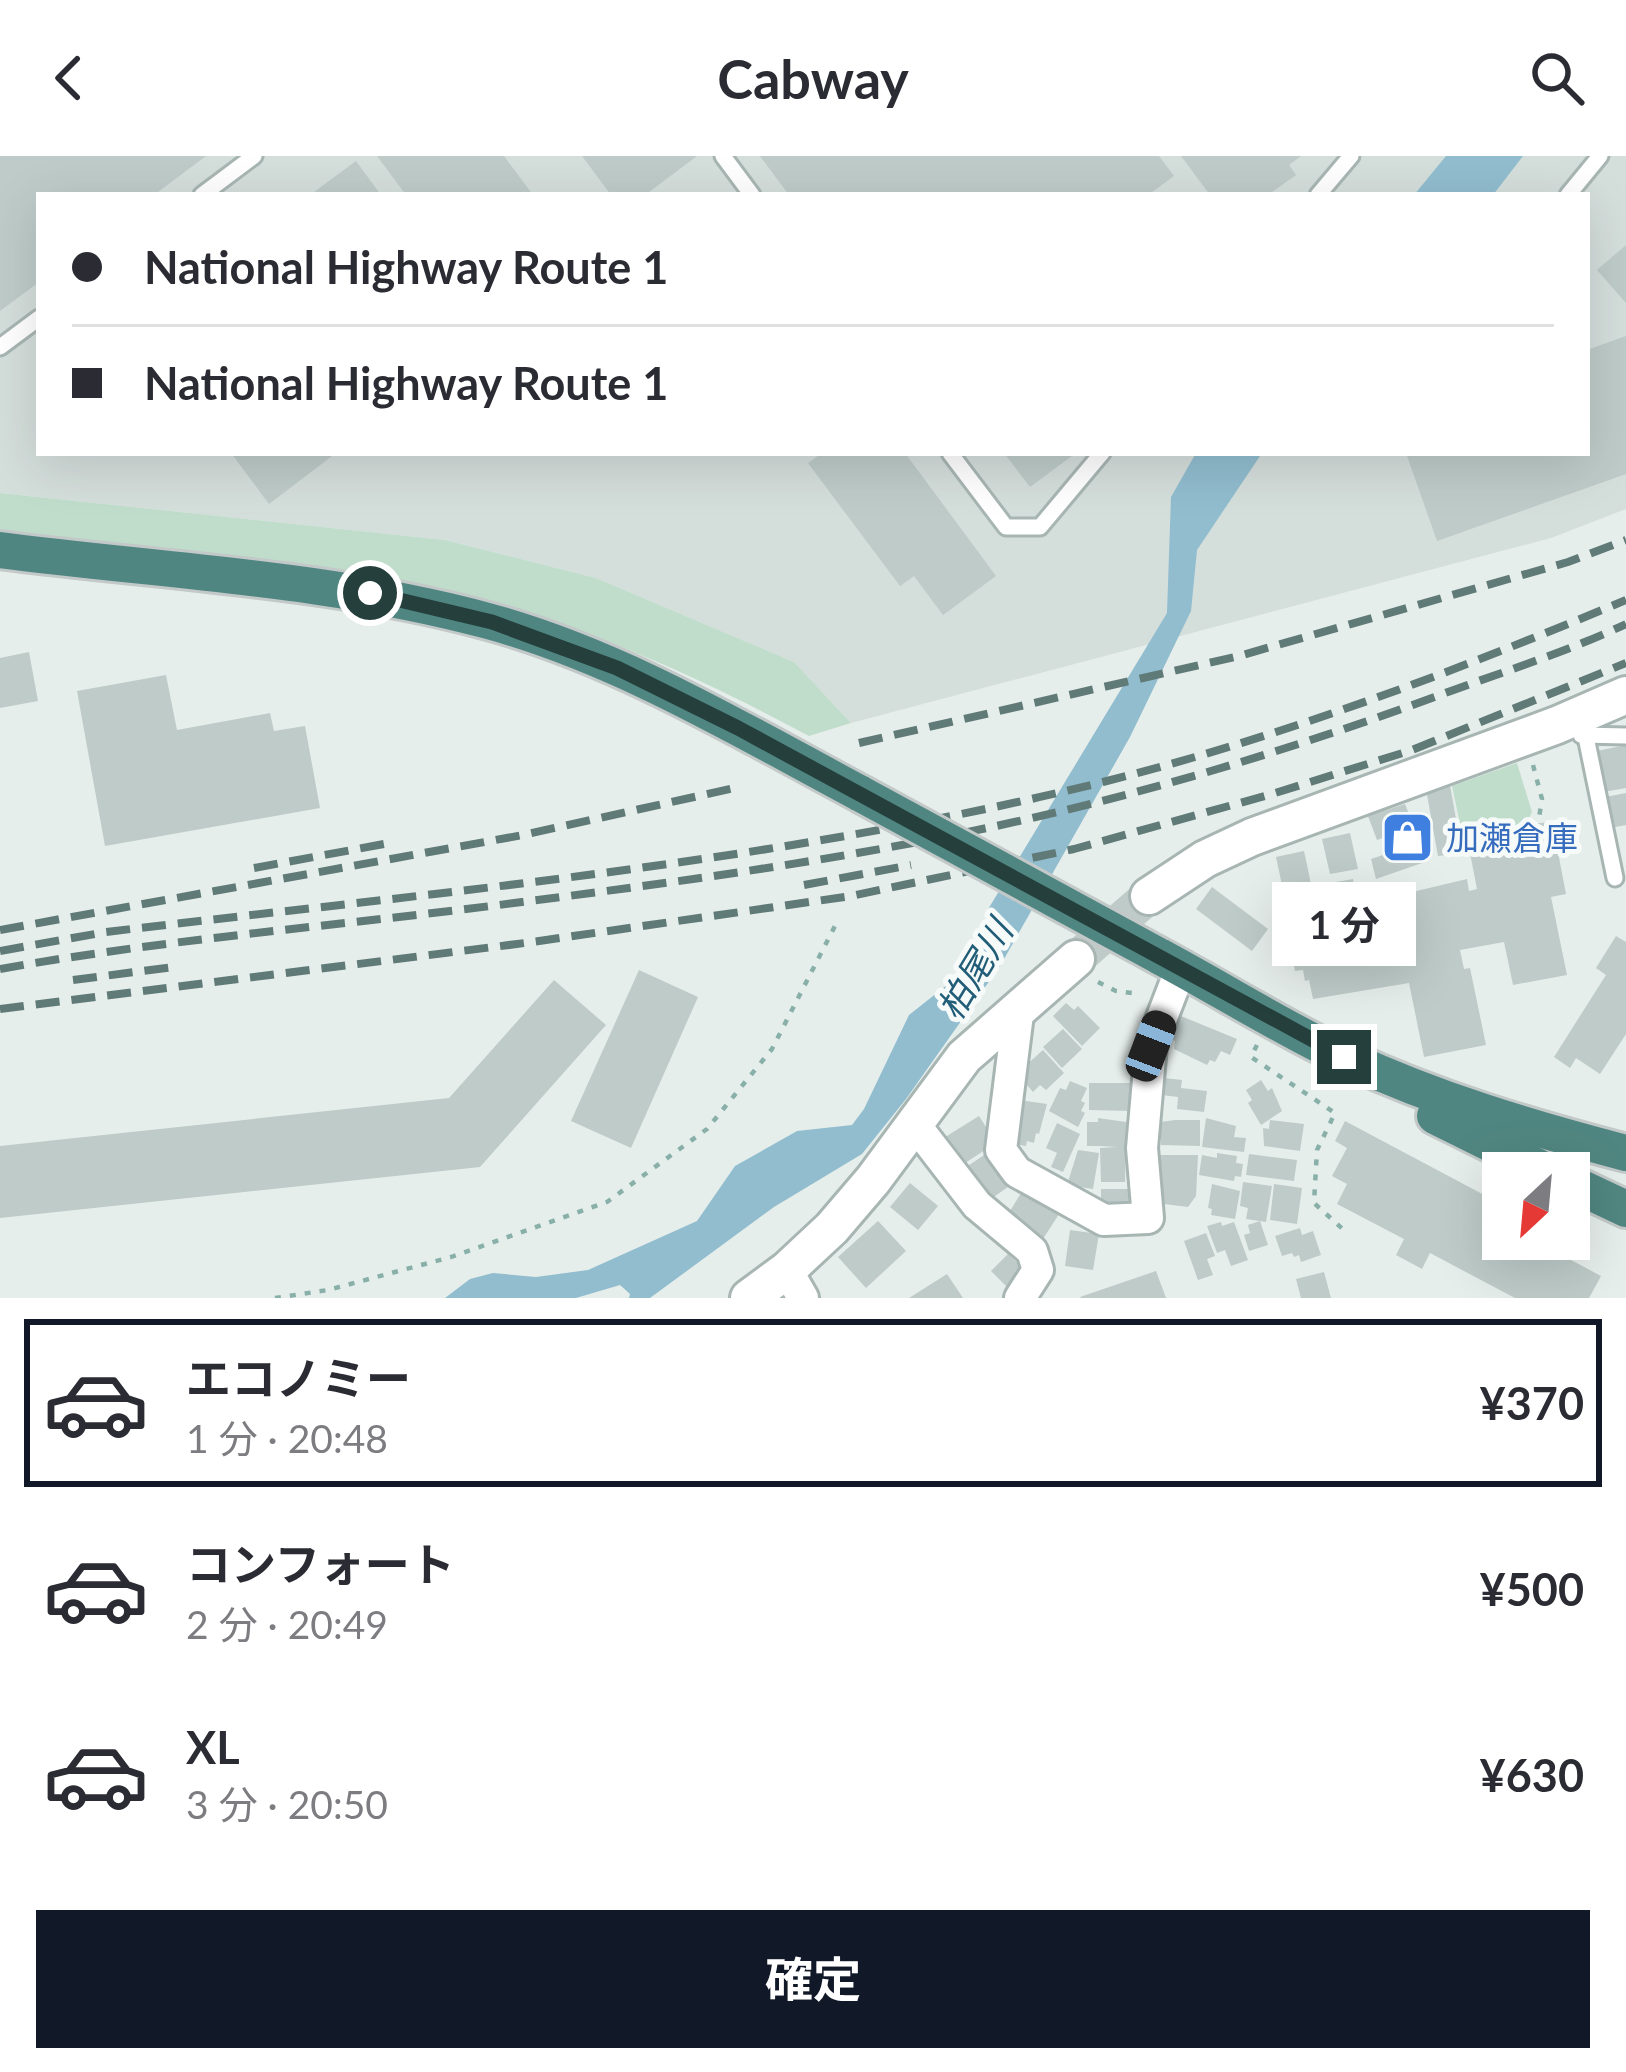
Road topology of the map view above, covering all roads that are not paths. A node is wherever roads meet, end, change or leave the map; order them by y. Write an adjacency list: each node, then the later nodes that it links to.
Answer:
1 (254, 156): 5 (lane)
2 (723, 156): 6 (lane)
3 (1351, 156): 7 (lane)
4 (1600, 156): 8 (lane)
5 (206, 192)
6 (750, 192)
7 (1321, 192)
8 (1570, 192)
9 (36, 320): 10 (lane)
10 (0, 347)
11 (952, 456): 12 (lane)
12 (1099, 456)
13 (0, 550): 20 (highway, bridge)
14 (1626, 694): 15 (street)
15 (1572, 731): 16 (lane); 17 (lane); 18 (street)
16 (1626, 736)
17 (1615, 878)
18 (1149, 896)
19 (1083, 968): 21 (street)
20 (1170, 974): 21 (street); 22 (highway)
21 (1019, 1006): 23 (street)
22 (1344, 1057): 24 (highway); 25 (highway)
23 (913, 1122): 28 (street); 30 (street)
24 (1508, 1152)
25 (1626, 1154): 27 (highway)
26 (1590, 1192): 27 (highway)
27 (1618, 1206)
28 (795, 1284): 29 (street)
29 (749, 1298)
30 (1020, 1298)

